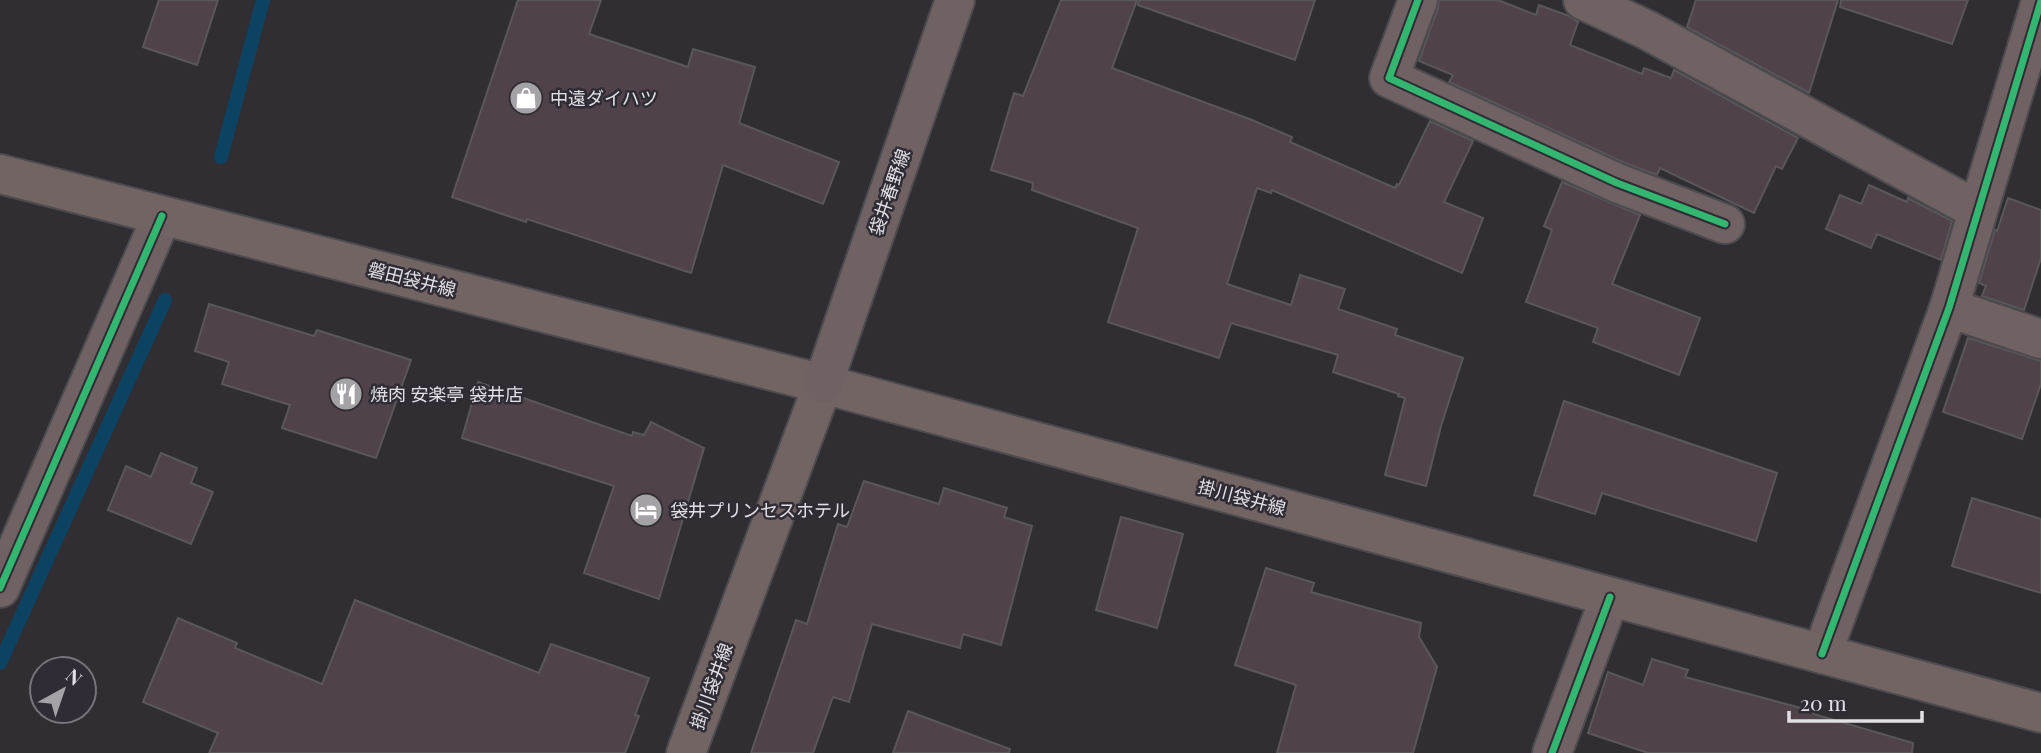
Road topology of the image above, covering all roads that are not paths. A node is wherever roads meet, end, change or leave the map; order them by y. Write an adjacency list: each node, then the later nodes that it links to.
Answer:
1 (955, 0): 12 (main road, 袋井春野線)
2 (1418, 0): 9 (street)
3 (1583, 0): 5 (street)
4 (2040, 9): 7 (street)
5 (1652, 15): 7 (street)
6 (0, 174): 8 (main road, 磐田袋井線)
7 (1977, 210): 10 (street)
8 (162, 216): 12 (main road, 磐田袋井線); 13 (street)
9 (1725, 224)
10 (1948, 307): 11 (street); 15 (street)
11 (2041, 339)
12 (823, 384): 14 (main road, 掛川袋井線); 17 (main road, 掛川袋井線)
13 (0, 588)
14 (1610, 597): 15 (main road, 掛川袋井線); 18 (street)
15 (1822, 654): 16 (main road, 掛川袋井線)
16 (2041, 713)
17 (686, 753)
18 (1552, 753)

